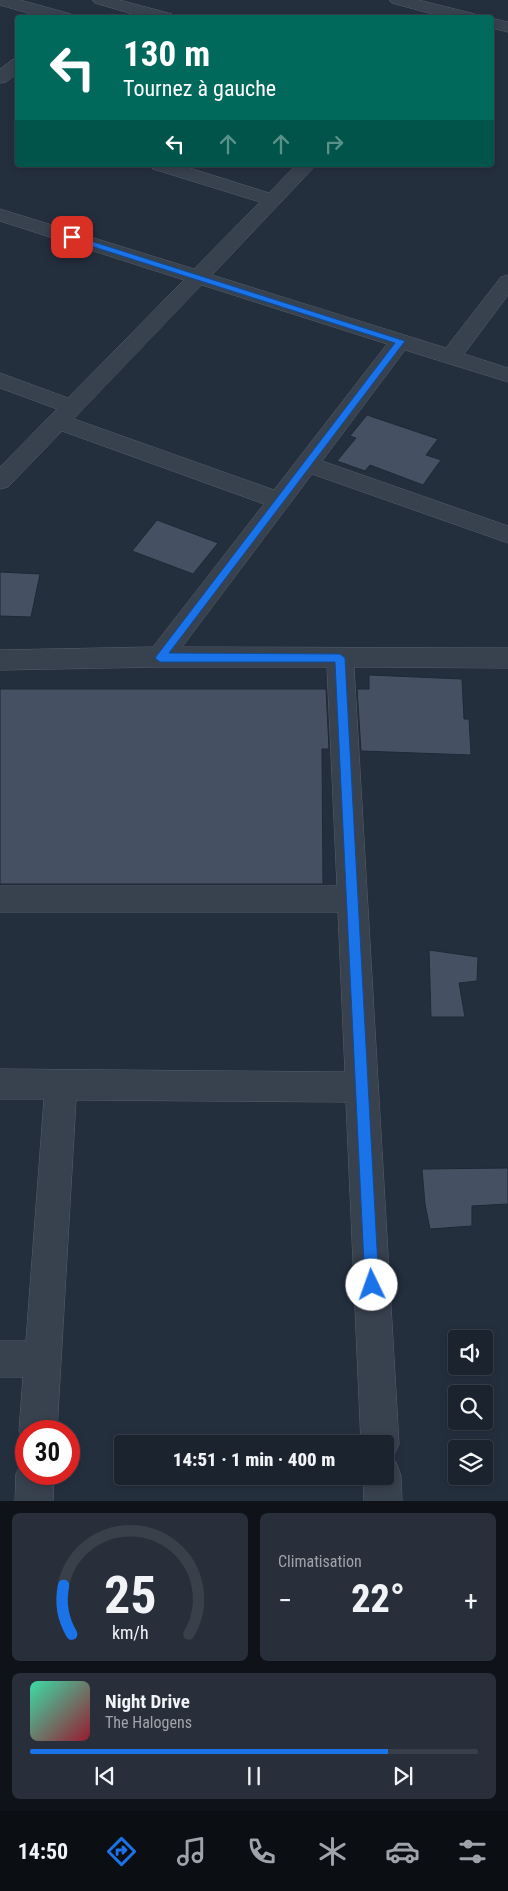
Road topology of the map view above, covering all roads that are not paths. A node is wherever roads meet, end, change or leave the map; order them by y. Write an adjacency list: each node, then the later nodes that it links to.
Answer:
1 (2, 0): 5 (street)
2 (100, 0): 4 (street); 6 (street)
3 (398, 0): 7 (street)
4 (85, 12)
5 (54, 15)
6 (155, 15)
7 (454, 15)
8 (494, 24): 9 (street)
9 (508, 27)
10 (15, 66): 11 (street)
11 (0, 78)
12 (166, 167): 14 (street)
13 (305, 167): 14 (street)
14 (273, 200): 16 (street)
15 (0, 215): 16 (street)
16 (198, 277): 18 (street); 22 (street)
17 (508, 281): 19 (street)
18 (401, 341): 19 (street); 23 (street)
19 (451, 357): 20 (street)
20 (508, 375)
21 (0, 380): 22 (street)
22 (65, 414): 24 (street); 25 (street)
23 (308, 464): 25 (street); 26 (street)
24 (0, 481)
25 (280, 501): 27 (street)
26 (508, 535)
27 (160, 658): 28 (street); 30 (street)
28 (340, 658): 29 (street); 32 (street)
29 (508, 658)
30 (0, 660)
31 (0, 899): 32 (street)
32 (352, 899): 35 (street)
33 (0, 1084): 34 (street)
34 (61, 1085): 35 (street); 37 (street)
35 (362, 1087): 39 (street)
36 (0, 1359): 37 (street)
37 (43, 1359): 38 (street)
38 (39, 1420)
39 (380, 1435)
40 (35, 1485): 42 (street)
41 (382, 1485): 43 (street)
42 (34, 1501)
43 (383, 1501)

